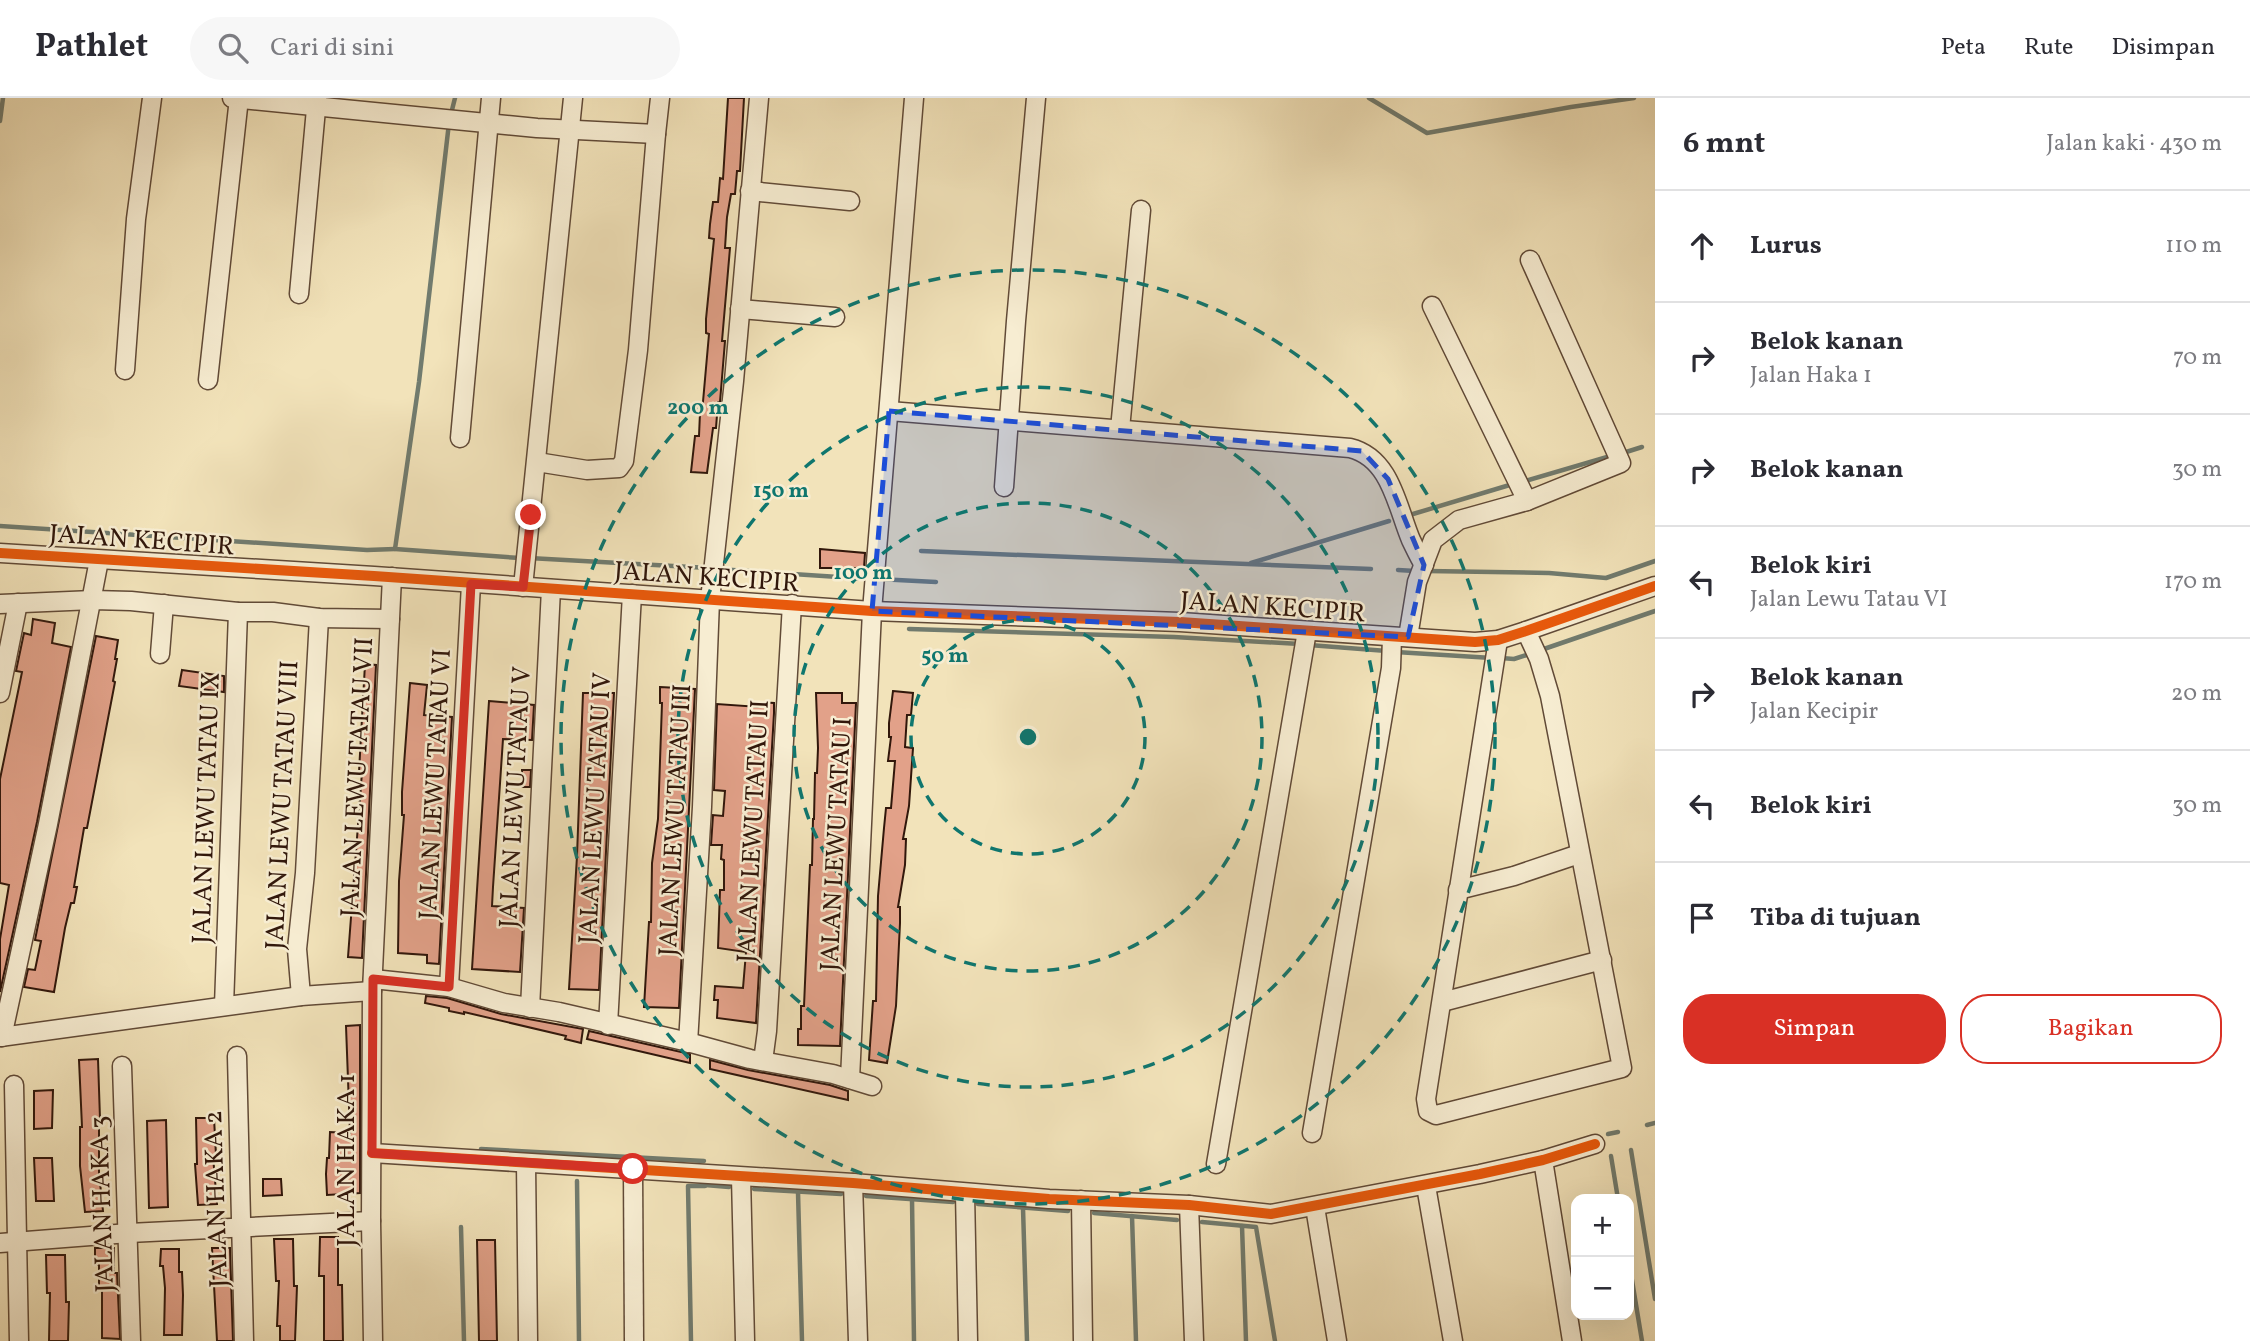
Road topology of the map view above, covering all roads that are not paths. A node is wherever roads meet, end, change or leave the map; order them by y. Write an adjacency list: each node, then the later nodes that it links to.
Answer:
1 (152, 98): 23 (street)
2 (232, 98): 3 (street)
3 (239, 98): 10 (street); 24 (street)
4 (491, 98): 12 (street)
5 (573, 98): 13 (street)
6 (660, 98): 14 (street)
7 (759, 98): 15 (street, JALAN LEWU TATAU III)
8 (914, 98): 25 (street, JALAN LEWU TATAU I)
9 (1036, 98): 26 (street)
10 (317, 102): 11 (street); 19 (street)
11 (399, 106): 12 (street)
12 (488, 122): 13 (street); 28 (street)
13 (569, 130): 14 (street); 29 (street)
14 (656, 134): 29 (street)
15 (750, 191): 16 (street); 21 (street, JALAN LEWU TATAU III)
16 (850, 201)
17 (1141, 210): 27 (street)
18 (1530, 260): 31 (street)
19 (299, 294)
20 (1432, 306): 31 (street)
21 (740, 309): 22 (street); 42 (street, JALAN LEWU TATAU III)
22 (835, 317)
23 (125, 370)
24 (208, 380)
25 (889, 411): 26 (street); 47 (street, JALAN LEWU TATAU I)
26 (1009, 420): 27 (street); 30 (street)
27 (1120, 429): 34 (street)
28 (460, 438)
29 (537, 462): 35 (street)
30 (1004, 487)
31 (1527, 501): 34 (street)
32 (0, 553): 33 (street, JALAN KECIPIR)
33 (99, 559): 36 (street, JALAN KECIPIR); 41 (street)
34 (1424, 565): 51 (street)
35 (525, 570): 37 (street, JALAN KECIPIR); 39 (street, JALAN KECIPIR)
36 (392, 577): 37 (street, JALAN KECIPIR); 50 (street, JALAN LEWU TATAU VII)
37 (471, 584): 61 (street, JALAN LEWU TATAU VI)
38 (1655, 586): 53 (street, JALAN KECIPIR)
39 (551, 589): 40 (street, JALAN KECIPIR); 65 (street, JALAN LEWU TATAU V)
40 (632, 594): 42 (street, JALAN KECIPIR); 66 (street, JALAN LEWU TATAU IV)
41 (93, 600): 43 (street); 45 (street); 67 (street)
42 (710, 600): 46 (street, JALAN KECIPIR); 68 (street, JALAN LEWU TATAU III)
43 (18, 603): 44 (street); 56 (street)
44 (0, 604)
45 (164, 604): 48 (street); 55 (street)
46 (792, 604): 47 (street, JALAN KECIPIR); 70 (street, JALAN LEWU TATAU II)
47 (872, 611): 52 (street, JALAN KECIPIR); 72 (street, JALAN LEWU TATAU I)
48 (238, 612): 49 (street); 64 (street, JALAN LEWU TATAU IX)
49 (319, 618): 50 (street); 62 (street, JALAN LEWU TATAU VIII)
50 (390, 620): 60 (street, JALAN LEWU TATAU VII)
51 (1398, 641): 52 (street, JALAN KECIPIR); 54 (street, JALAN KECIPIR); 75 (street)
52 (1306, 642): 80 (street)
53 (1532, 645): 54 (street, JALAN KECIPIR); 57 (street)
54 (1495, 653): 58 (street)
55 (160, 654)
56 (0, 693)
57 (1580, 854): 58 (street); 59 (street)
58 (1458, 890): 63 (street)
59 (1602, 960): 63 (street); 63 (street)
60 (372, 985): 61 (street); 62 (street); 77 (street, JALAN HAKA 1)
61 (449, 987): 65 (street)
62 (300, 996): 64 (street)
63 (1442, 1002)
64 (224, 1006): 67 (street)
65 (530, 1008): 66 (street)
66 (608, 1025): 68 (street)
67 (1, 1037)
68 (688, 1043): 70 (street)
69 (237, 1056): 90 (street, JALAN HAKA 2)
70 (763, 1061): 72 (street)
71 (122, 1066): 91 (street, JALAN HAKA 3)
72 (850, 1079): 74 (street)
73 (14, 1085): 92 (street)
74 (872, 1086)
75 (1312, 1133)
76 (1595, 1144): 78 (street)
77 (372, 1153): 79 (street); 89 (street, JALAN HAKA 1)
78 (1543, 1160): 84 (street); 106 (street)
79 (526, 1163): 81 (street); 97 (street)
80 (1216, 1164)
81 (633, 1169): 82 (street); 98 (street)
82 (741, 1177): 83 (street); 99 (street)
83 (853, 1183): 85 (street); 100 (street)
84 (1426, 1186): 88 (street); 105 (street)
85 (965, 1193): 86 (street); 101 (street)
86 (1081, 1199): 87 (street); 102 (street)
87 (1189, 1205): 88 (street); 103 (street)
88 (1315, 1207): 104 (street)
89 (371, 1221): 90 (street); 96 (street, JALAN HAKA 1)
90 (243, 1228): 91 (street); 95 (street, JALAN HAKA 2)
91 (129, 1233): 92 (street); 94 (street, JALAN HAKA 3)
92 (8, 1242): 93 (street)
93 (19, 1341)
94 (131, 1341)
95 (244, 1341)
96 (373, 1341)
97 (528, 1341)
98 (634, 1341)
99 (745, 1341)
100 (858, 1341)
101 (968, 1341)
102 (1083, 1341)
103 (1194, 1341)
104 (1337, 1341)
105 (1453, 1341)
106 (1572, 1341)

